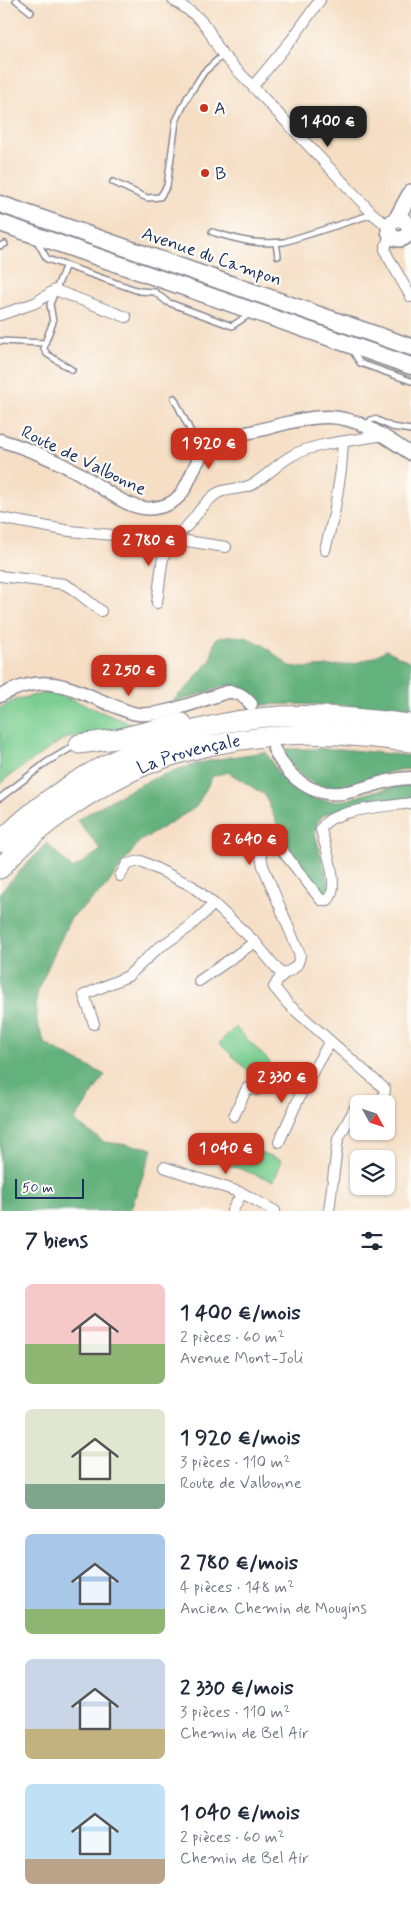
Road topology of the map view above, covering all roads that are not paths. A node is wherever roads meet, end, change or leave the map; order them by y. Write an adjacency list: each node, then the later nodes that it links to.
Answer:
1 (16, 0): 4 (lane)
2 (173, 0): 5 (street)
3 (320, 0): 6 (street)
4 (31, 12)
5 (223, 55): 6 (street); 7 (lane)
6 (253, 86): 10 (street)
7 (113, 182)
8 (411, 192): 12 (main road)
9 (0, 204): 29 (main road, Avenue du Campon)
10 (374, 214): 12 (street); 16 (lane)
11 (0, 223): 14 (main road, Avenue du Campon)
12 (392, 226): 15 (main road); 22 (street)
13 (212, 232): 16 (lane)
14 (33, 234): 18 (lane); 23 (main road, Avenue du Campon)
15 (409, 238)
16 (276, 243): 17 (lane)
17 (278, 256)
18 (65, 267): 20 (lane); 21 (lane)
19 (149, 286): 21 (lane)
20 (55, 290): 24 (street); 25 (street); 27 (lane)
21 (155, 292): 23 (lane)
22 (411, 297)
23 (254, 310): 28 (main road, Avenue du Campon)
24 (0, 315)
25 (126, 317)
26 (0, 341): 27 (lane)
27 (45, 343): 31 (lane)
28 (348, 343): 30 (main road, Avenue du Campon); 32 (lane)
29 (411, 347)
30 (411, 366)
31 (72, 370)
32 (411, 381)
33 (174, 398): 39 (lane)
34 (366, 427): 35 (lane); 36 (street); 39 (street)
35 (411, 430)
36 (383, 435): 38 (street); 40 (street)
37 (0, 440): 39 (street, Route de Valbonne)
38 (343, 442): 43 (street); 45 (street)
39 (204, 452)
40 (411, 454)
41 (0, 518): 42 (street)
42 (134, 537)
43 (165, 537): 44 (street); 47 (street)
44 (226, 547)
45 (325, 550)
46 (0, 576): 48 (street)
47 (157, 603)
48 (101, 611)
49 (0, 696): 50 (street)
50 (250, 704)
51 (280, 716): 52 (highway, La Provençale); 54 (highway); 59 (highway, La Provençale)
52 (411, 724)
53 (411, 742): 60 (highway, La Provençale)
54 (79, 744): 57 (lane)
55 (274, 750): 56 (street)
56 (411, 778)
57 (0, 798)
58 (411, 803): 64 (street)
59 (0, 842)
60 (0, 869)
61 (120, 876): 62 (street)
62 (214, 904): 63 (street); 66 (street)
63 (255, 942): 64 (street); 65 (street)
64 (282, 975): 67 (street)
65 (199, 981)
66 (94, 1024)
67 (330, 1041): 68 (street); 69 (street)
68 (309, 1078): 70 (street); 72 (street)
69 (384, 1095)
70 (234, 1116)
71 (350, 1117): 77 (street)
72 (280, 1142)
73 (164, 1167): 74 (street)
74 (242, 1193): 75 (street); 76 (street)
75 (232, 1211)
76 (274, 1211)
77 (329, 1211)

